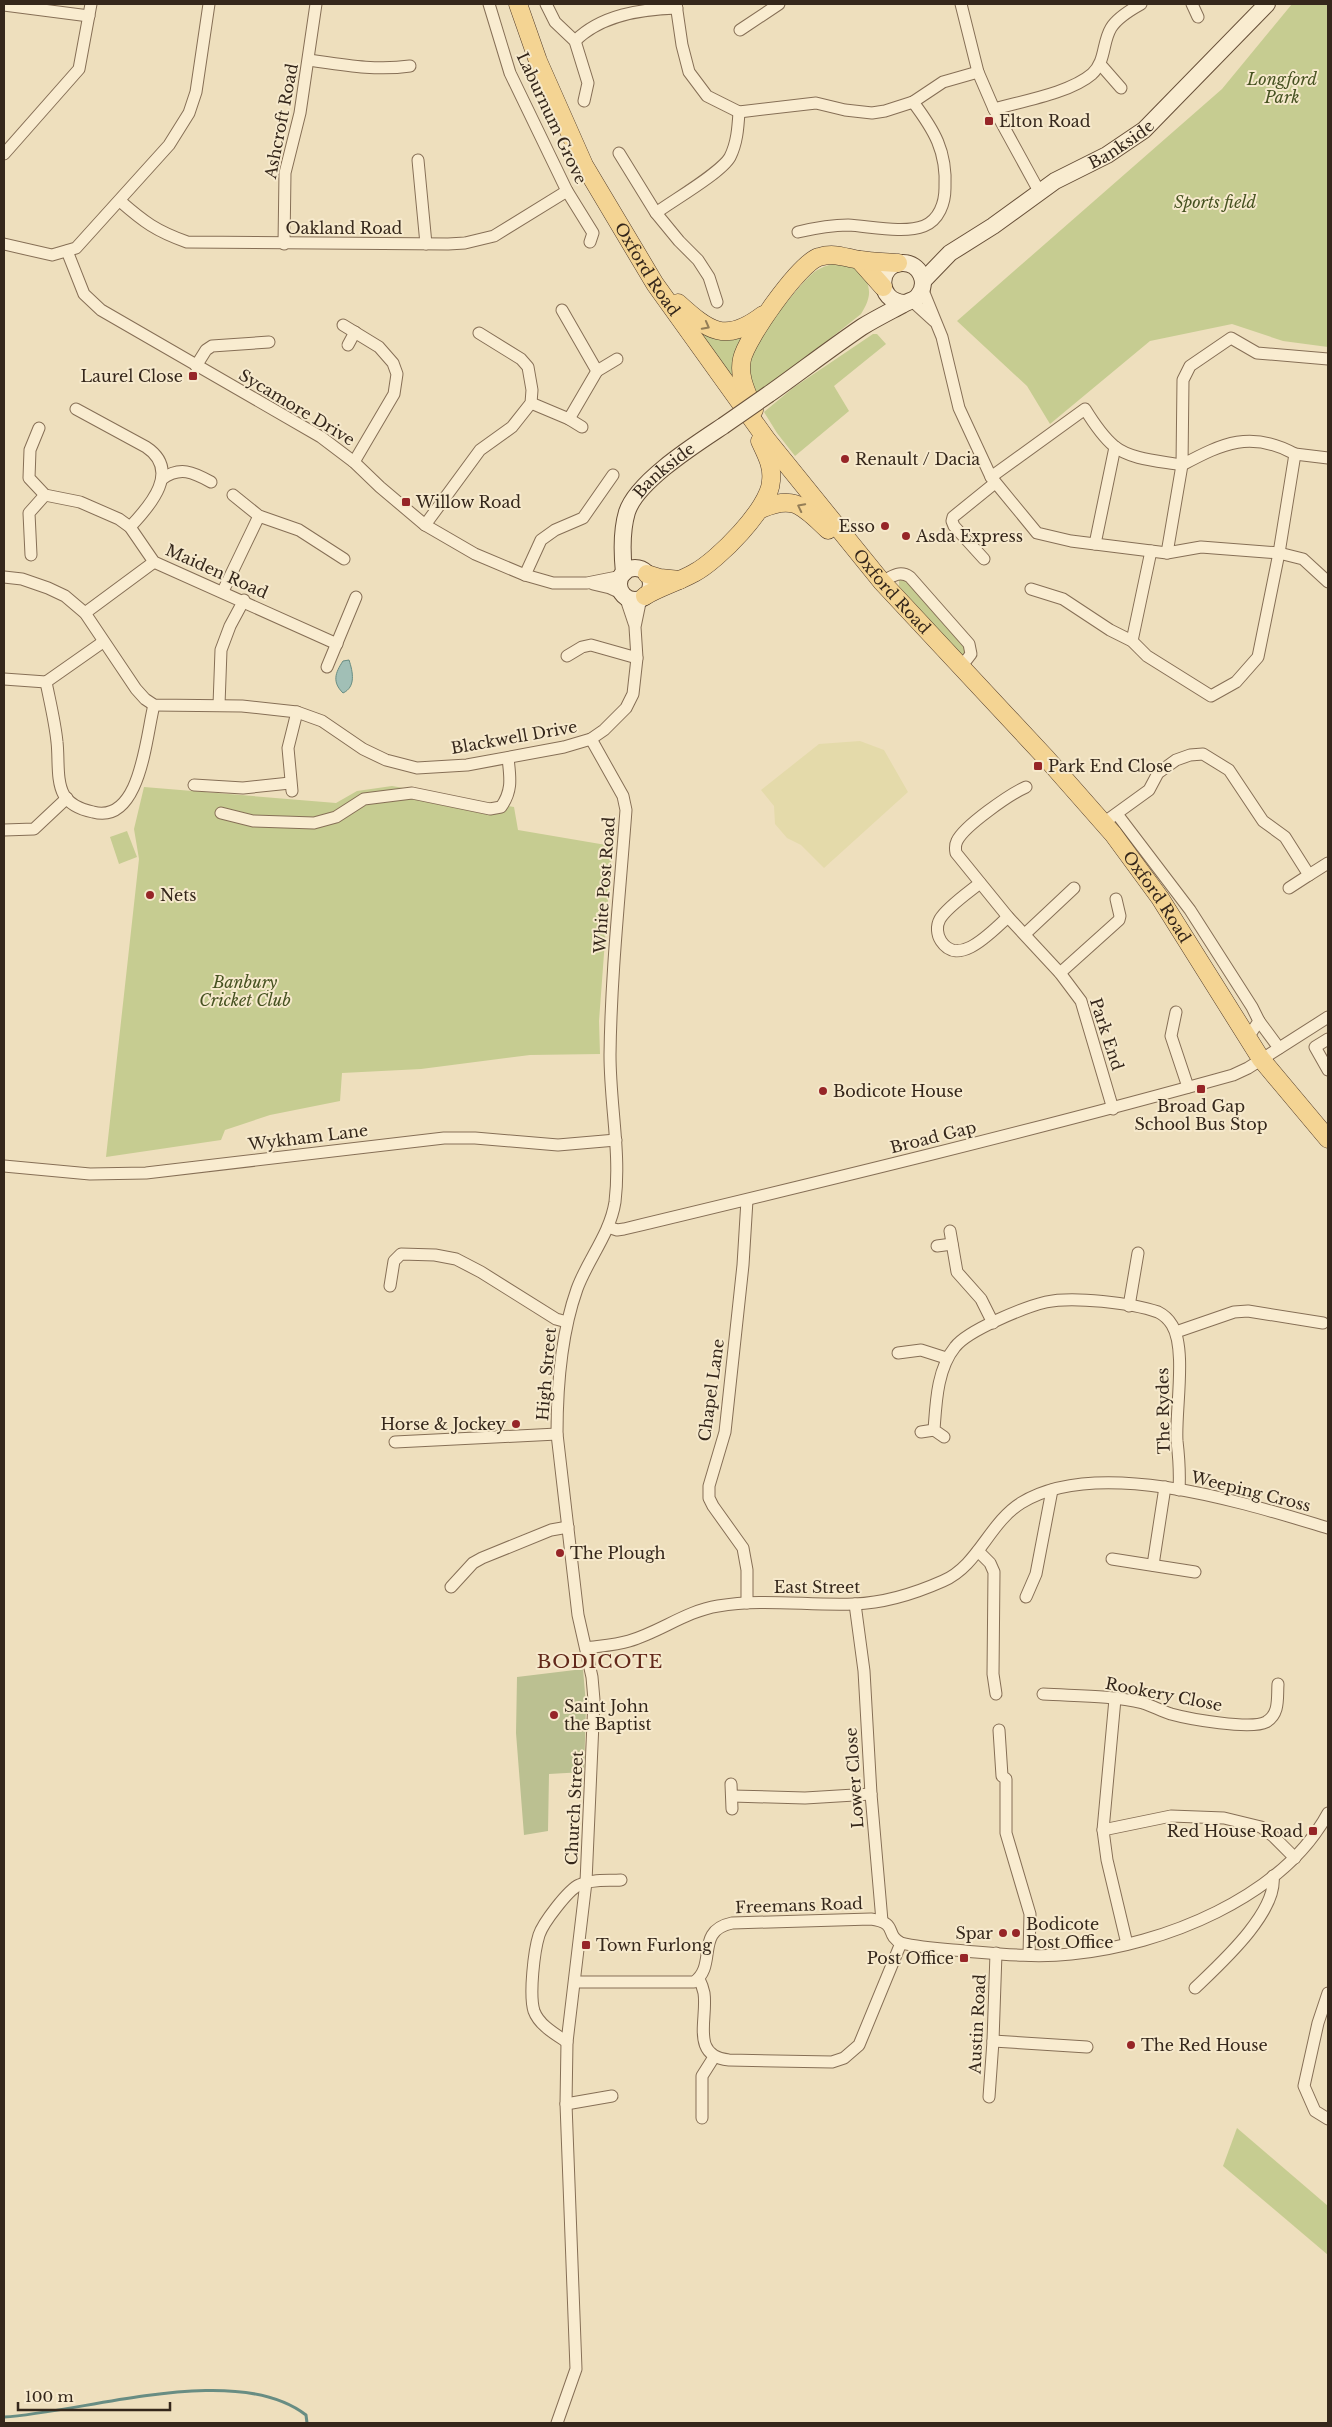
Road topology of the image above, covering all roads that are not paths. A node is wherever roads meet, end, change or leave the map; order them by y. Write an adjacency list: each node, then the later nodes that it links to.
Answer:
1 (91, 4): 14 (street)
2 (209, 4): 32 (street)
3 (316, 4): 18 (street, Ashcroft Road)
4 (490, 4): 30 (street, Laburnum Grove)
5 (518, 4): 43 (main road, Oxford Road)
6 (546, 4): 17 (street)
7 (779, 4): 16 (street)
8 (962, 4): 21 (street)
9 (1141, 4): 19 (street)
10 (1192, 4): 15 (street)
11 (1267, 4): 31 (street, Bankside)
12 (4, 5): 14 (street)
13 (676, 6): 17 (street); 26 (street)
14 (89, 16): 27 (street)
15 (1198, 17)
16 (740, 30)
17 (575, 41): 23 (street)
18 (309, 60): 20 (street); 37 (street, Ashcroft Road)
19 (1100, 64): 22 (street); 25 (street)
20 (410, 66)
21 (978, 72): 24 (street); 25 (street)
22 (1121, 88)
23 (584, 101)
24 (913, 102): 26 (street); 34 (street)
25 (994, 109): 31 (street)
26 (739, 112): 33 (street)
27 (5, 151)
28 (619, 153): 33 (street)
29 (418, 160): 38 (street)
30 (567, 191): 35 (street, Laburnum Grove); 38 (street, Oakland Road)
31 (1040, 193): 40 (street, Bankside)
32 (120, 201): 37 (street, Oakland Road); 39 (street)
33 (656, 212): 46 (street)
34 (798, 232)
35 (590, 242)
36 (4, 244): 39 (street)
37 (284, 244): 38 (street, Oakland Road)
38 (426, 244)
39 (67, 251): 59 (street, Sycamore Drive)
40 (950, 253): 42 (street, Bankside); 44 (street, Bankside)
41 (858, 260): 42 (main road); 45 (main road); 48 (main road)
42 (904, 264): 44 (street); 45 (street)
43 (655, 284): 48 (main road, one-way to 48); 63 (main road, Oxford Road)
44 (923, 284): 47 (street); 50 (street)
45 (884, 290): 47 (street); 52 (street)
46 (717, 302)
47 (908, 302): 50 (street); 52 (street)
48 (770, 309): 67 (main road)
49 (562, 310): 60 (street)
50 (935, 322): 75 (street)
51 (343, 325): 53 (street)
52 (863, 327): 83 (street, Bankside, bridge)
53 (355, 332): 56 (street); 71 (street)
54 (479, 333): 61 (street)
55 (270, 342): 59 (street)
56 (348, 345)
57 (618, 359): 60 (street)
58 (1328, 359): 72 (street)
59 (196, 366): 71 (street, Sycamore Drive)
60 (597, 371): 64 (street)
61 (531, 402): 64 (street); 81 (street)
62 (76, 409): 74 (street)
63 (749, 415): 67 (main road, Oxford Road); 79 (main road)
64 (569, 419): 65 (street)
65 (582, 427)
66 (39, 428): 77 (street)
67 (767, 440): 91 (main road, Oxford Road)
68 (1115, 447): 72 (street); 75 (street); 84 (street)
69 (1296, 454): 70 (street); 72 (street); 87 (street)
70 (1328, 458)
71 (354, 462): 81 (street, Sycamore Drive)
72 (1182, 465): 86 (street)
73 (613, 475): 94 (street)
74 (162, 479): 76 (street); 82 (street)
75 (993, 480): 84 (street); 90 (street)
76 (211, 482)
77 (45, 496): 82 (street, Maiden Road); 88 (street)
78 (233, 496): 80 (street)
79 (760, 510): 91 (main road, one-way to 79); 97 (main road)
80 (259, 516): 89 (street); 102 (street)
81 (425, 525): 94 (street, Sycamore Drive)
82 (130, 527): 92 (street, Maiden Road)
83 (625, 530): 93 (street); 95 (street, Bankside)
84 (1095, 544): 85 (street)
85 (1151, 551): 86 (street); 107 (street)
86 (1167, 553): 87 (street)
87 (1279, 553): 99 (street); 107 (street)
88 (31, 555)
89 (344, 559)
90 (984, 559)
91 (865, 560): 98 (main road, Oxford Road)
92 (154, 562): 102 (street, Maiden Road); 106 (street)
93 (645, 572): 95 (street); 97 (main road); 103 (street)
94 (525, 575): 100 (street, Sycamore Drive)
95 (623, 575): 100 (street, Sycamore Drive); 103 (street)
96 (4, 577): 106 (street)
97 (681, 580): 103 (main road)
98 (882, 582): 113 (main road, Oxford Road); 113 (street)
99 (1328, 582)
100 (587, 583): 103 (street, Sycamore Drive)
101 (1031, 589): 107 (street)
102 (222, 591): 105 (street, Maiden Road)
103 (634, 596): 111 (street)
104 (356, 597): 109 (street)
105 (244, 600): 109 (street, Maiden Road); 117 (street)
106 (85, 613): 108 (street)
107 (1132, 641)
108 (103, 642): 115 (street); 116 (street)
109 (337, 644): 112 (street)
110 (567, 656): 111 (street)
111 (637, 658): 119 (street)
112 (327, 667)
113 (961, 667): 126 (main road, Oxford Road)
114 (4, 679): 115 (street)
115 (46, 682): 123 (street)
116 (154, 705): 117 (street, Blackwell Drive); 123 (street)
117 (219, 705): 118 (street, Blackwell Drive)
118 (297, 712): 120 (street, Blackwell Drive); 121 (street)
119 (591, 740): 120 (street, Blackwell Drive); 148 (street, White Post Road)
120 (508, 758): 124 (street)
121 (194, 785)
122 (1026, 787): 130 (street, Park End)
123 (67, 798): 127 (street)
124 (221, 813)
125 (1117, 814): 126 (street); 129 (street); 139 (street)
126 (1102, 824): 140 (main road, Oxford Road)
127 (4, 830)
128 (1328, 863): 129 (street)
129 (1309, 875): 132 (street)
130 (980, 883): 134 (street, Park End); 134 (street)
131 (1074, 888): 135 (street)
132 (1289, 888)
133 (1116, 899): 136 (street)
134 (1008, 917): 135 (street, Park End)
135 (1025, 934): 136 (street, Park End)
136 (1060, 973): 146 (street, Park End)
137 (1176, 1012): 145 (street)
138 (1328, 1017): 142 (street, Broad Gap)
139 (1259, 1021): 140 (street); 142 (street)
140 (1247, 1039): 143 (main road, Oxford Road)
141 (1328, 1039): 144 (street)
142 (1279, 1048): 143 (street, Broad Gap)
143 (1261, 1059): 145 (street, Broad Gap); 147 (main road, Oxford Road)
144 (1328, 1070)
145 (1188, 1087): 146 (street, Broad Gap)
146 (1113, 1109): 150 (street, Broad Gap)
147 (1328, 1139)
148 (616, 1140): 149 (street, Wykham Lane); 151 (street, High Street)
149 (4, 1166)
150 (747, 1200): 151 (street, Broad Gap); 180 (street, Chapel Lane)
151 (608, 1227): 158 (street, High Street)
152 (950, 1231): 153 (street)
153 (952, 1244): 154 (street); 159 (street)
154 (938, 1246)
155 (1138, 1253): 157 (street)
156 (390, 1286): 158 (street)
157 (1129, 1306): 159 (street); 161 (street)
158 (567, 1322): 166 (street, High Street)
159 (993, 1323): 163 (street)
160 (1323, 1323): 161 (street)
161 (1176, 1332): 171 (street, The Rydes)
162 (898, 1353): 163 (street)
163 (946, 1358): 164 (street)
164 (934, 1430): 165 (street); 167 (street)
165 (921, 1432)
166 (557, 1434): 168 (street); 172 (street, High Street)
167 (944, 1437)
168 (395, 1442)
169 (1165, 1487): 170 (street, East Street); 171 (street, Weeping Cross); 176 (street)
170 (1052, 1490): 174 (street, East Street); 179 (street)
171 (1179, 1490): 173 (street, Weeping Cross)
172 (568, 1527): 178 (street); 182 (street, High Street)
173 (1328, 1528)
174 (978, 1551): 181 (street, East Street); 184 (street)
175 (1112, 1559): 176 (street)
176 (1154, 1565): 177 (street)
177 (1195, 1572)
178 (451, 1586)
179 (1026, 1597)
180 (747, 1603): 181 (street, East Street); 182 (street, East Street)
181 (855, 1604): 189 (street, Lower Close)
182 (586, 1648): 197 (street, Church Street)
183 (1278, 1684): 186 (street, Rookery Close)
184 (996, 1694)
185 (1043, 1694): 186 (street, Rookery Close)
186 (1115, 1699): 193 (street)
187 (999, 1730): 202 (street)
188 (732, 1784): 190 (street)
189 (871, 1794): 190 (street); 198 (street, Lower Close)
190 (732, 1796): 191 (street)
191 (732, 1809)
192 (1328, 1813): 194 (street)
193 (1103, 1830): 194 (street); 200 (street)
194 (1295, 1858): 195 (street)
195 (1273, 1876): 200 (street); 205 (street)
196 (621, 1880): 197 (street)
197 (586, 1882): 204 (street, Church Street); 208 (street)
198 (882, 1921): 199 (street); 203 (street, Freemans Road)
199 (901, 1943): 201 (street); 210 (street)
200 (1127, 1944): 202 (street)
201 (996, 1954): 202 (street); 207 (street, Austin Road)
202 (1030, 1955)
203 (699, 1978): 204 (street); 210 (street)
204 (575, 1982): 208 (street, Church Street)
205 (1195, 1988)
206 (1328, 1993): 215 (street)
207 (994, 2041): 209 (street); 212 (street, Austin Road)
208 (567, 2042): 213 (street, Church Street)
209 (1087, 2048)
210 (714, 2057): 214 (street)
211 (612, 2096): 213 (street)
212 (989, 2096)
213 (566, 2104): 216 (street, Church Street)
214 (702, 2118)
215 (1328, 2119)
216 (557, 2423)

